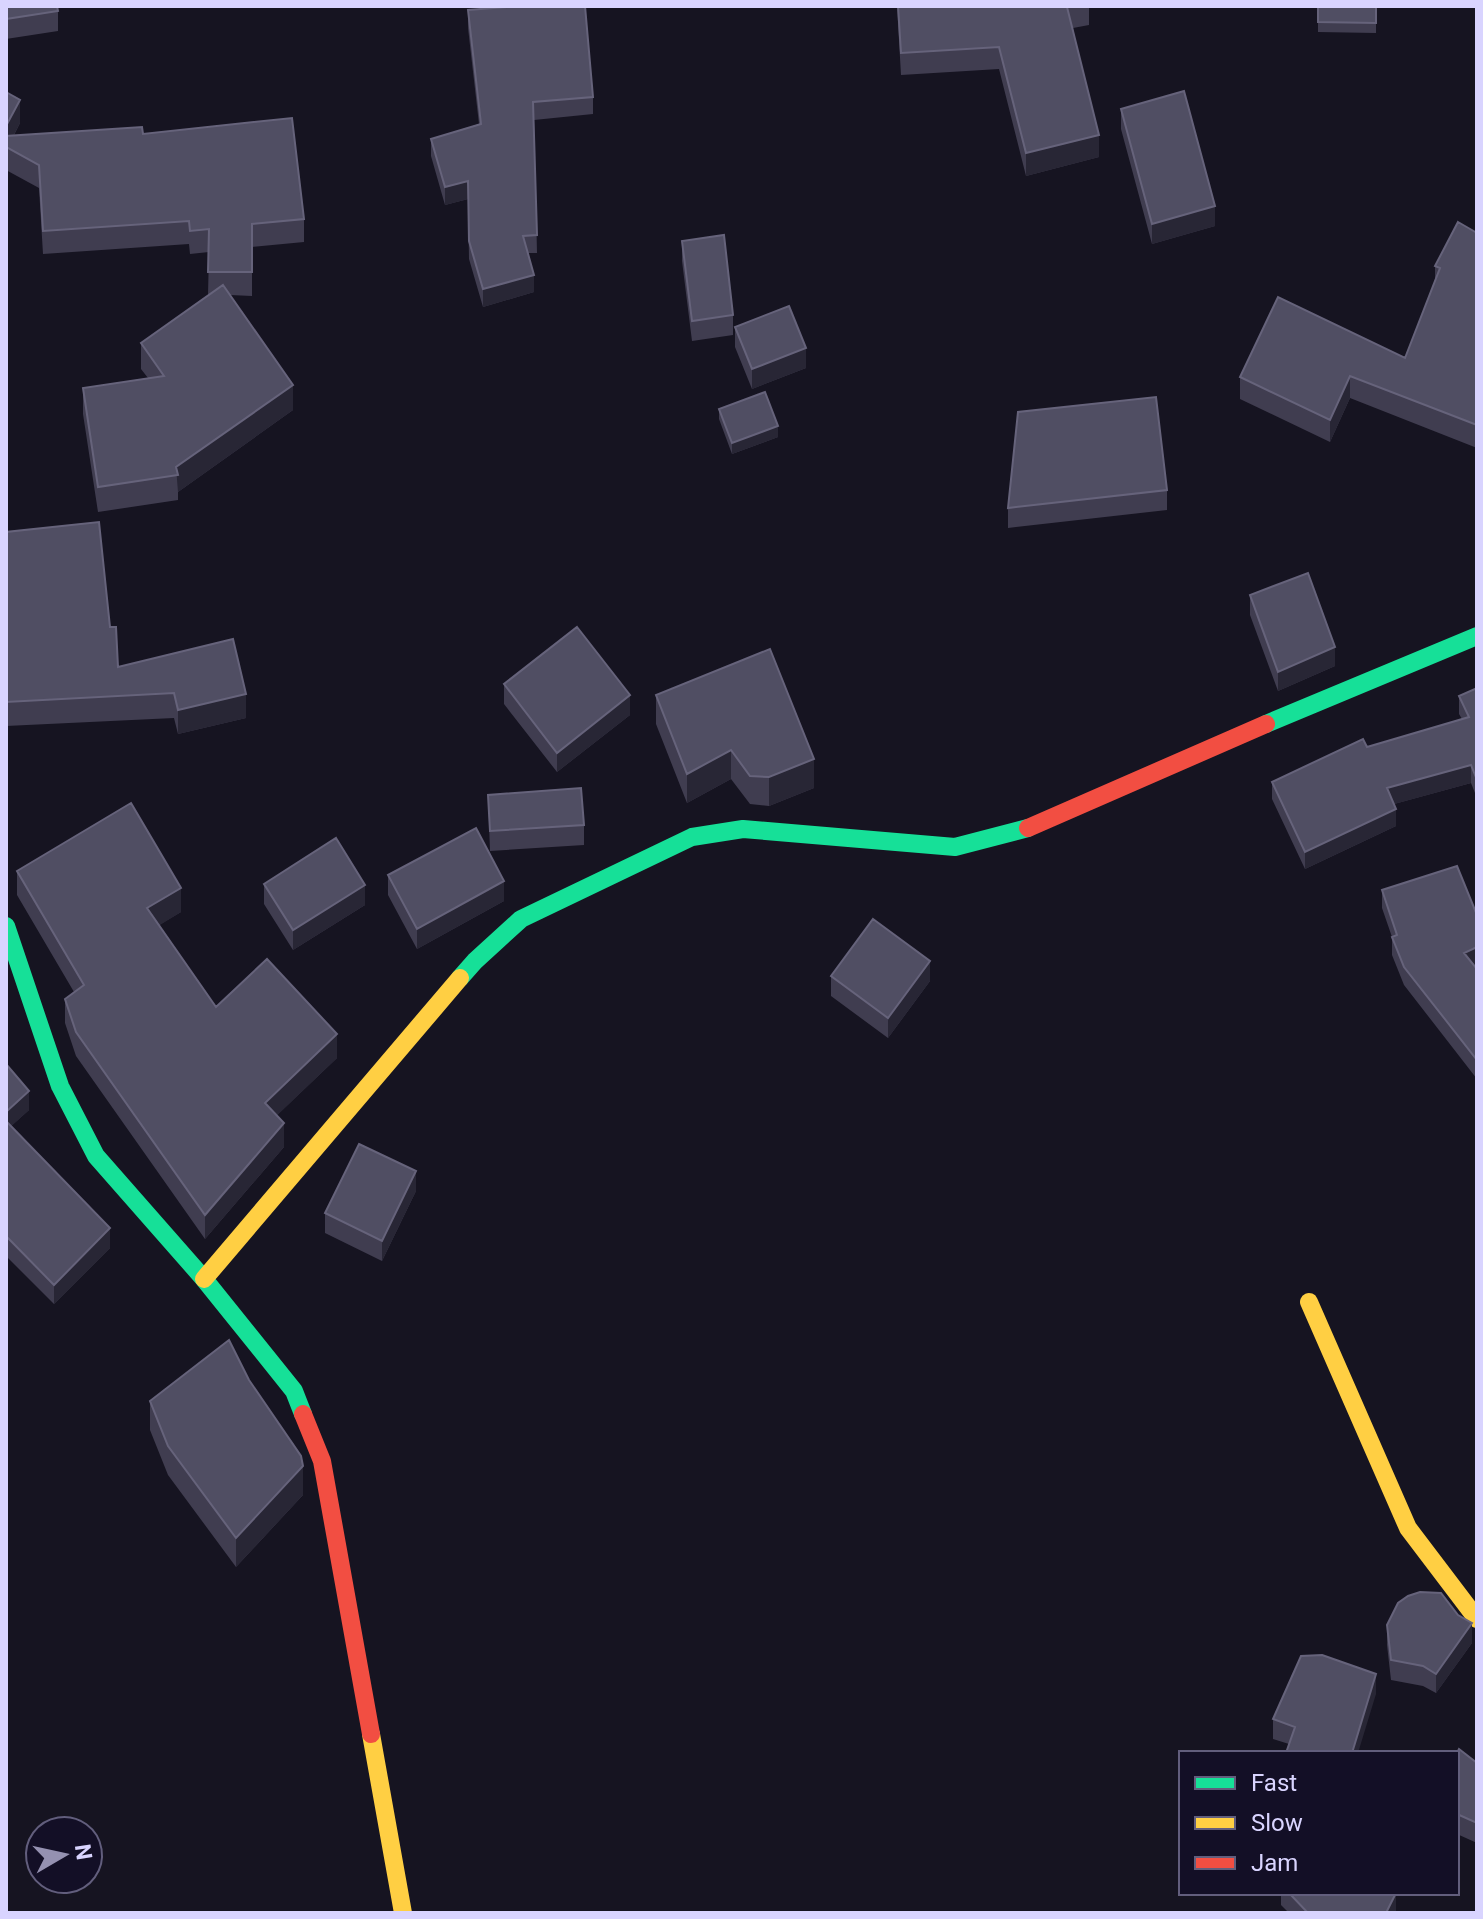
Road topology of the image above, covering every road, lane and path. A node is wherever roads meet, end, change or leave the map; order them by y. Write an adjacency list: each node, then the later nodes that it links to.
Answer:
1 (1477, 636): 3 (street)
2 (6, 926): 3 (street)
3 (204, 1279): 6 (street)
4 (1309, 1302): 5 (street)
5 (1477, 1619)
6 (403, 1913)

